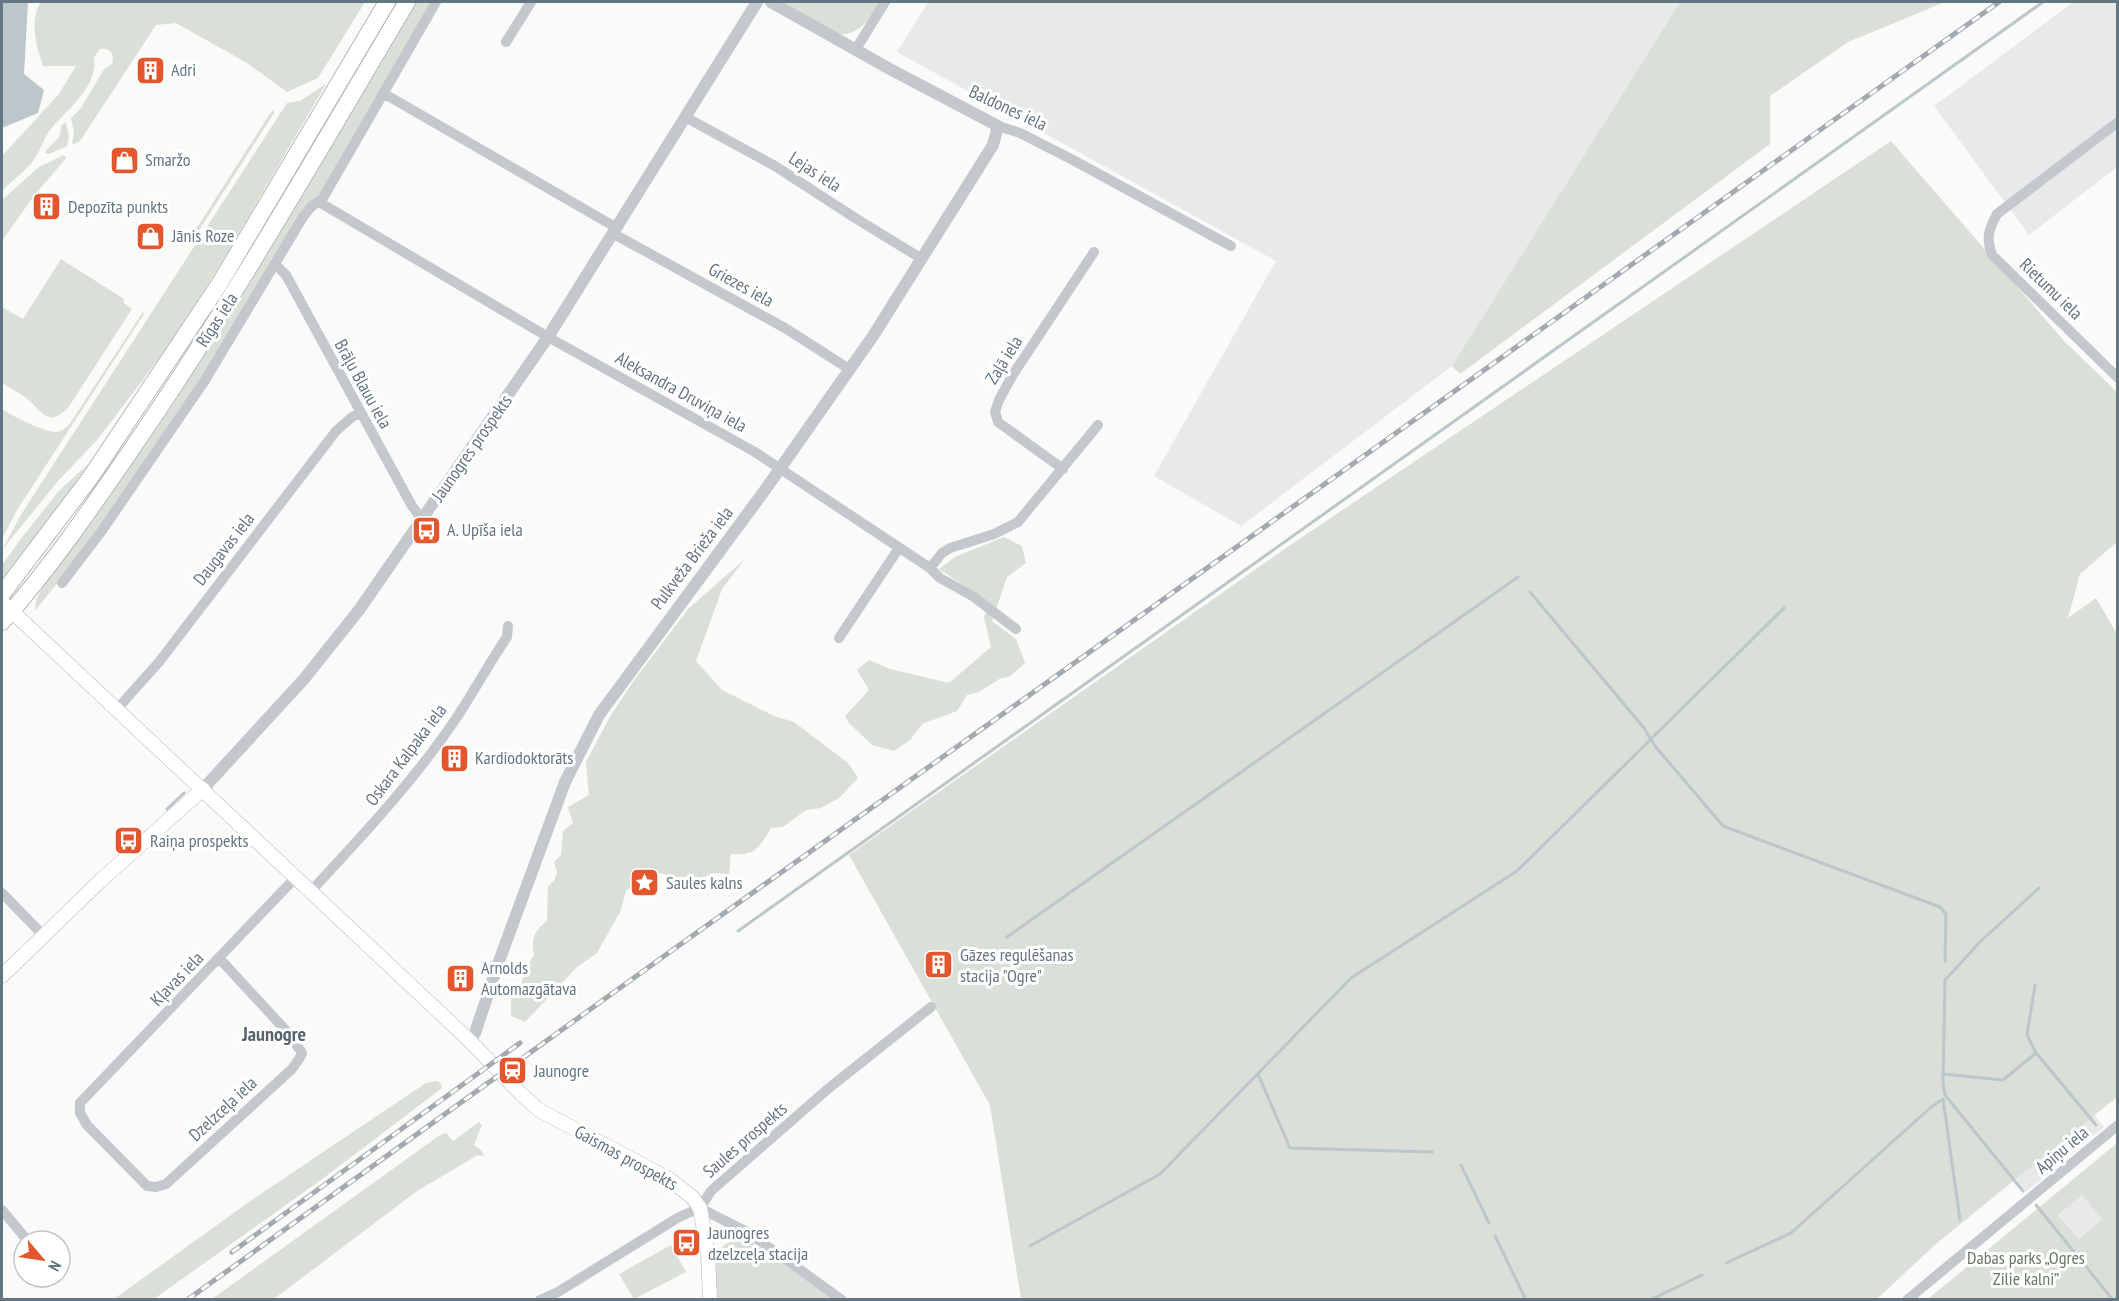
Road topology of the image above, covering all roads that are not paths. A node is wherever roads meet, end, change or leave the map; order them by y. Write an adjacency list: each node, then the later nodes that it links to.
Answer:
1 (387, 2): 31 (highway, Rīgas iela)
2 (407, 2): 32 (highway, Rīgas iela)
3 (436, 2): 10 (street)
4 (531, 2): 8 (street)
5 (757, 2): 11 (street, Jaunogres prospekts)
6 (771, 2): 9 (street, Baldones iela)
7 (885, 2): 9 (street)
8 (507, 42)
9 (856, 49): 13 (street, Baldones iela)
10 (382, 93): 14 (street, Rīgas iela); 15 (street, Griezes iela)
11 (687, 118): 15 (street, Jaunogres prospekts); 18 (street, Lejas iela)
12 (2118, 122): 22 (street, Rietumu iela)
13 (998, 126): 16 (street, Baldones iela); 18 (street, Pulkveža Brieža iela)
14 (319, 202): 19 (street, Rīgas iela); 20 (street, Aleksandra Druviņa iela)
15 (616, 231): 20 (street, Jaunogres prospekts); 21 (street, Griezes iela)
16 (1231, 246)
17 (1094, 252): 26 (street, Zaļā iela)
18 (922, 259): 21 (street, Pulkveža Brieža iela)
19 (275, 264): 23 (street, Brāļu Blauu iela); 30 (street, Rīgas iela)
20 (548, 337): 25 (street, Aleksandra Druviņa iela); 27 (street, Jaunogres prospekts)
21 (849, 369): 25 (street, Pulkveža Brieža iela)
22 (2118, 378)
23 (360, 413): 27 (street, Brāļu Blauu iela); 36 (street, Daugavas iela)
24 (1098, 425): 26 (street)
25 (780, 468): 28 (street, Aleksandra Druviņa iela); 45 (street, Pulkveža Brieža iela)
26 (1063, 469): 29 (street)
27 (422, 519): 37 (street, Jaunogres prospekts)
28 (899, 548): 29 (street, Aleksandra Druviņa iela); 35 (street)
29 (930, 568): 34 (street, Aleksandra Druviņa iela)
30 (62, 583)
31 (2, 594)
32 (5, 612): 36 (main road)
33 (508, 626): 39 (street, Oskara Kalpaka iela)
34 (1016, 629)
35 (839, 638)
36 (117, 709): 37 (main road)
37 (203, 789): 38 (main road); 41 (main road, Jaunogres prospekts)
38 (296, 877): 39 (main road); 42 (street, Kļavas iela)
39 (310, 891): 45 (main road)
40 (2, 893): 41 (street)
41 (43, 935): 43 (main road, Jaunogres prospekts)
42 (220, 958): 46 (street, Kļavas iela); 46 (street, Dzelzceļa iela)
43 (2, 976)
44 (931, 1007): 48 (street, Saules prospekts)
45 (470, 1041): 48 (main road, Gaismas prospekts)
46 (80, 1103)
47 (2118, 1125): 54 (street, Apiņu iela)
48 (700, 1208): 51 (street, Saules prospekts); 52 (main road); 53 (street, Gaismas prospekts)
49 (2, 1210): 50 (street)
50 (18, 1229)
51 (540, 1299)
52 (710, 1299)
53 (842, 1299)
54 (1907, 1299)

